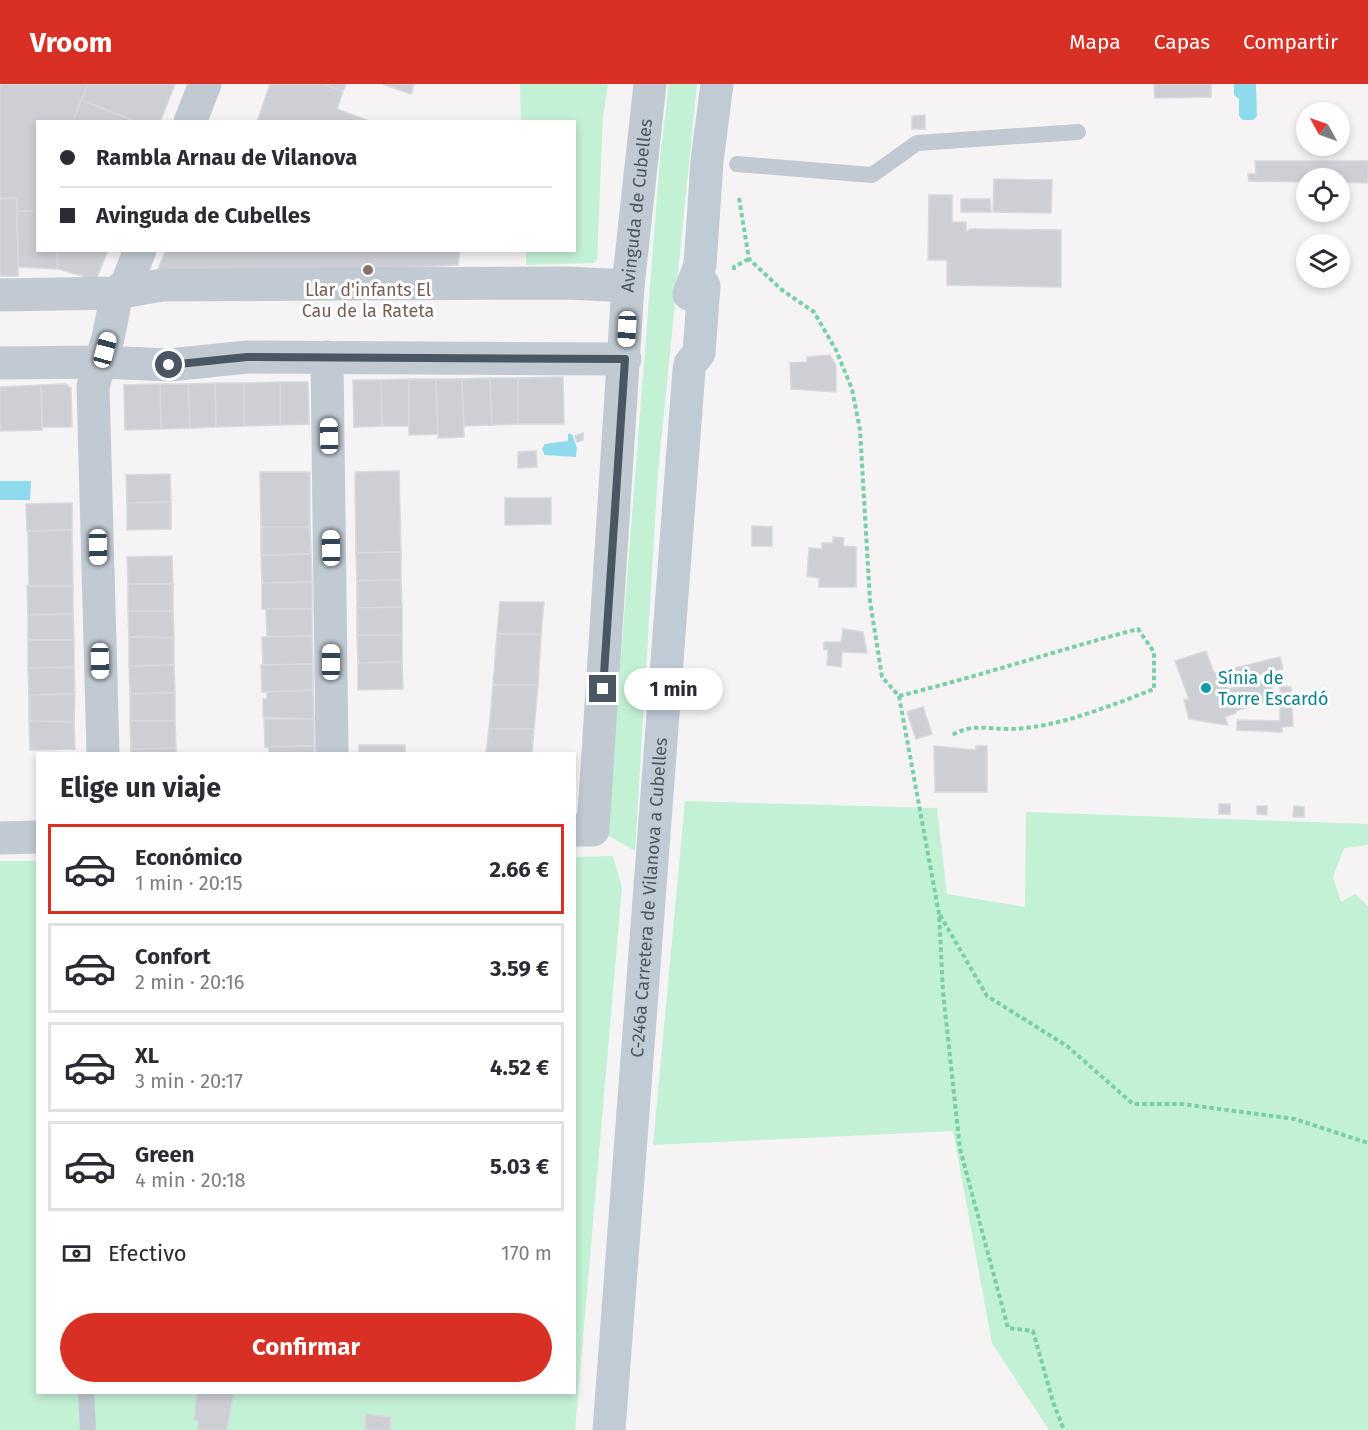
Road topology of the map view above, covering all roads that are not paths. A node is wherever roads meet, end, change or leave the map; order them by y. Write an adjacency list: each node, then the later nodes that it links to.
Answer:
1 (205, 84): 4 (street)
2 (651, 84): 8 (street, Avinguda de Cubelles)
3 (717, 84): 22 (street, C-246a Carretera de Vilanova a Cubelles)
4 (191, 120)
5 (1078, 132): 6 (lane)
6 (737, 164)
7 (139, 252): 9 (street)
8 (628, 286): 9 (street); 12 (street, Avinguda de Cubelles)
9 (117, 293): 10 (street); 13 (street)
10 (0, 295)
11 (327, 357): 12 (street); 13 (street); 16 (street)
12 (625, 359): 17 (street, Avinguda de Cubelles)
13 (102, 362): 14 (street); 15 (street)
14 (0, 363)
15 (102, 752)
16 (332, 752)
17 (584, 830)
18 (36, 837): 19 (street)
19 (0, 838)
20 (86, 1394): 21 (lane)
21 (88, 1430)
22 (609, 1430)

